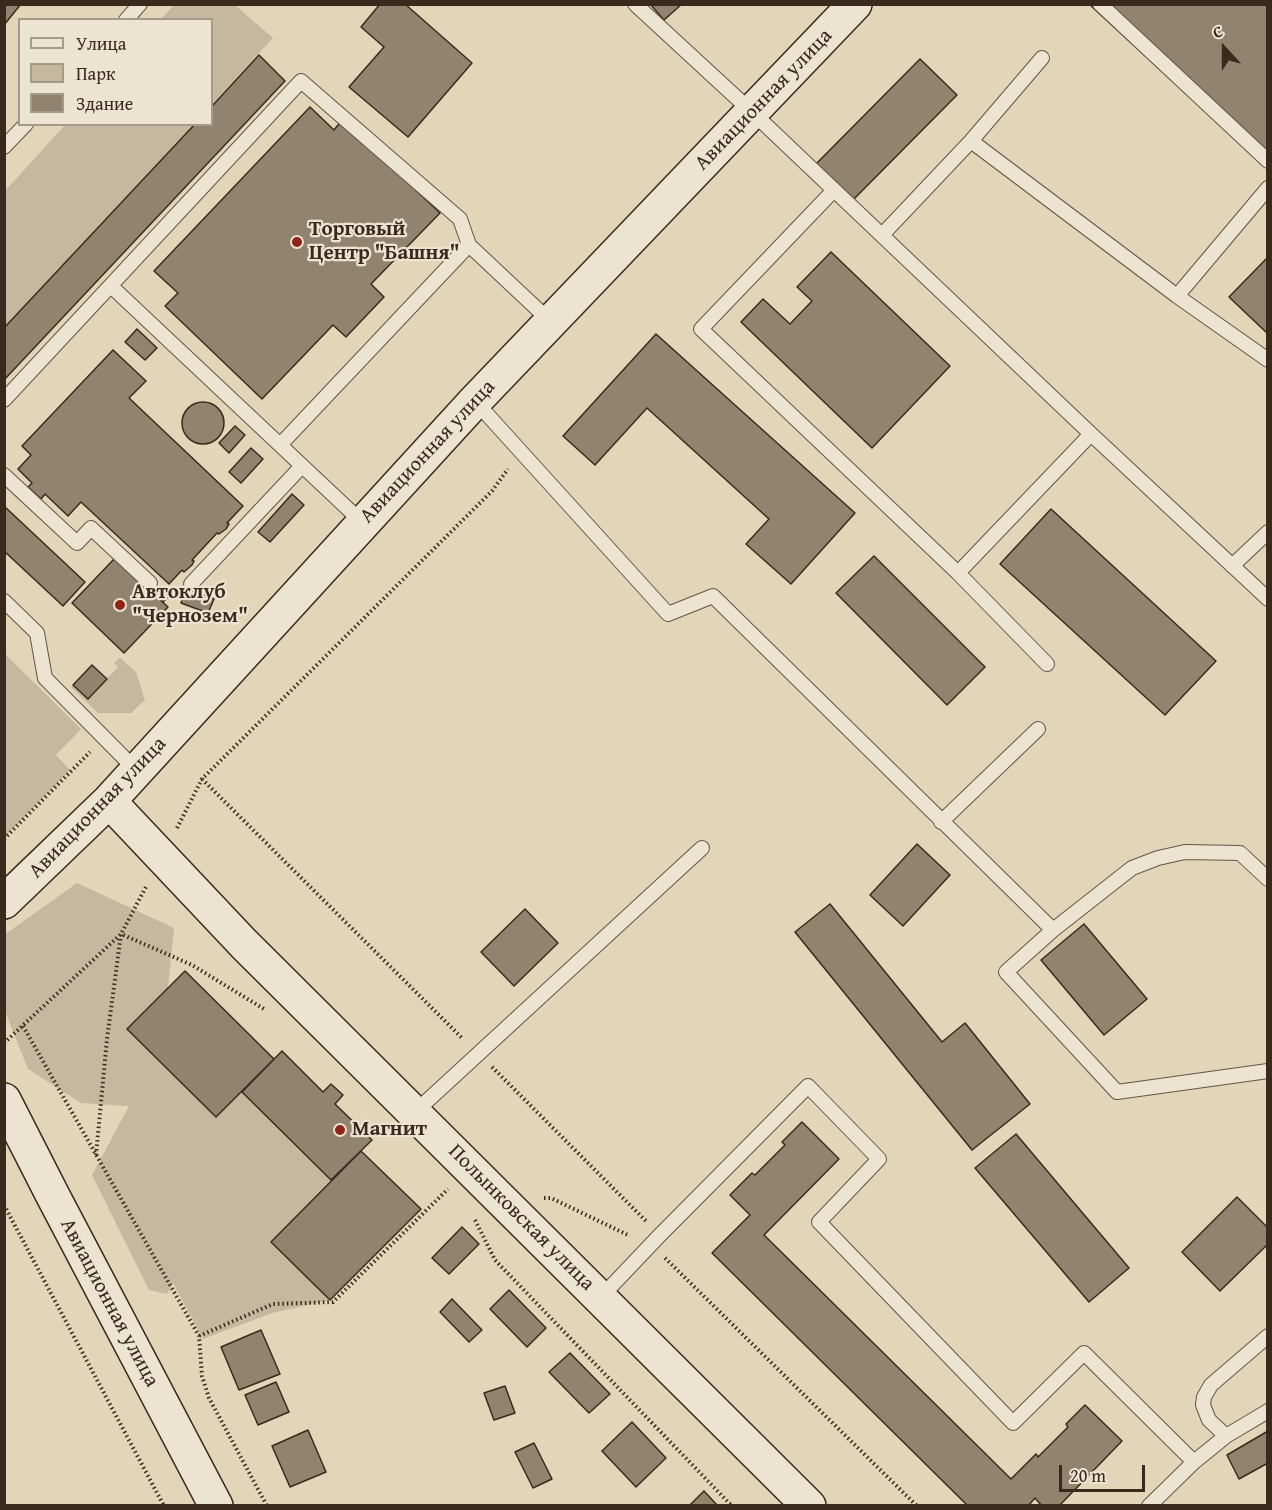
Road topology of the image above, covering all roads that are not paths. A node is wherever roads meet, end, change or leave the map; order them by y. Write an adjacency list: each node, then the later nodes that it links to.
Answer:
1 (140, 4): 5 (lane)
2 (635, 4): 7 (lane)
3 (855, 4): 7 (main road, Авиационная улица)
4 (1100, 4): 11 (lane)
5 (128, 18)
6 (1041, 58): 9 (lane)
7 (752, 112): 13 (lane); 18 (main road, Авиационная улица)
8 (24, 126): 10 (lane)
9 (970, 141): 14 (lane); 17 (lane)
10 (4, 147)
11 (1268, 161)
12 (1268, 188): 17 (lane)
13 (834, 190): 14 (lane); 29 (lane)
14 (882, 235): 22 (lane)
15 (469, 245): 16 (lane); 18 (lane); 23 (lane)
16 (112, 287): 20 (lane); 23 (lane)
17 (1177, 296): 19 (lane)
18 (551, 322): 21 (main road, Авиационная улица)
19 (1268, 360)
20 (4, 400)
21 (475, 401): 26 (main road, Авиационная улица); 38 (lane)
22 (1091, 434): 28 (lane); 29 (lane)
23 (280, 445): 24 (lane)
24 (302, 466): 26 (lane); 31 (lane)
25 (4, 475): 30 (lane)
26 (363, 523): 36 (main road, Авиационная улица)
27 (1268, 532): 28 (lane)
28 (1232, 566): 32 (lane)
29 (958, 573): 34 (lane)
30 (150, 583)
31 (191, 584)
32 (1268, 599)
33 (4, 601): 36 (lane)
34 (1047, 664)
35 (1038, 729): 38 (lane)
36 (137, 771): 37 (main road, Авиационная улица)
37 (109, 801): 41 (main road, Авиационная улица); 45 (main road, Полынковская улица)
38 (941, 822): 42 (lane)
39 (702, 848): 45 (lane)
40 (1268, 879): 42 (lane)
41 (4, 902)
42 (1053, 930): 43 (lane)
43 (1268, 1071)
44 (4, 1100): 51 (main road, Авиационная улица)
45 (414, 1113): 46 (main road, Полынковская улица)
46 (601, 1297): 50 (lane); 52 (main road, Полынковская улица)
47 (1268, 1336): 49 (lane)
48 (1268, 1411): 49 (lane)
49 (1226, 1436): 50 (lane)
50 (1194, 1462): 53 (lane)
51 (216, 1506)
52 (809, 1506)
53 (1149, 1506)

